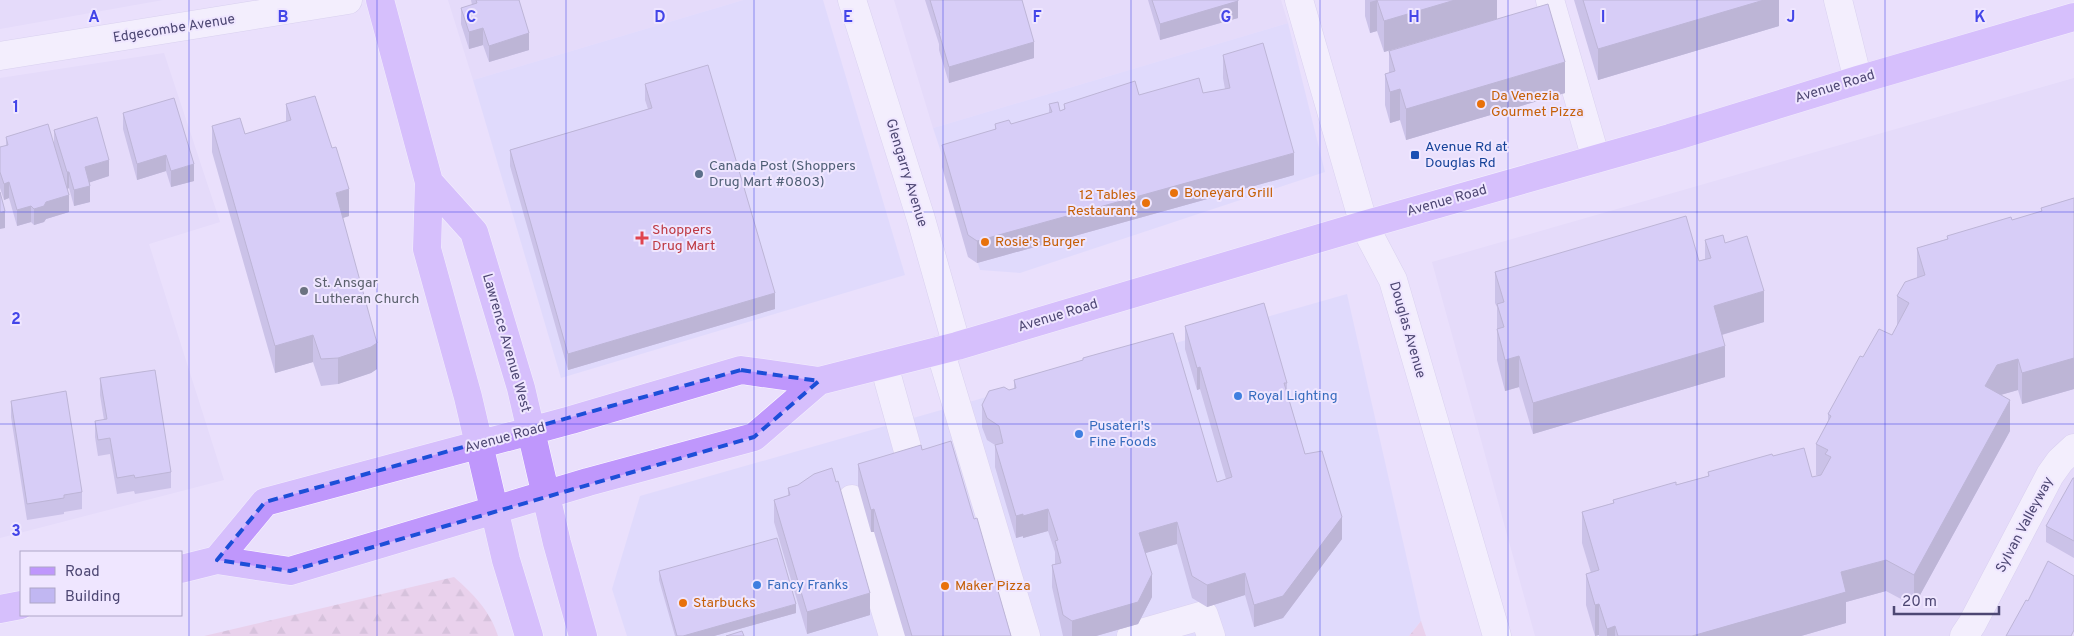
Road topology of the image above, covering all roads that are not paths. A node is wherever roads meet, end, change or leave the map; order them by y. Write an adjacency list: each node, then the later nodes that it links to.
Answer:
1 (348, 0): 8 (street, Edgecombe Avenue)
2 (380, 0): 11 (main road, Lawrence Avenue West)
3 (852, 0): 13 (street, Glengarry Avenue)
4 (1299, 0): 12 (street, Douglas Avenue)
5 (1550, 0): 10 (street)
6 (1838, 0): 9 (street)
7 (2074, 17): 9 (main road, Avenue Road)
8 (0, 56)
9 (1858, 80): 10 (main road, Avenue Road)
10 (1596, 159): 12 (main road, Avenue Road)
11 (429, 182): 16 (main road, Lawrence Avenue West); 17 (main road, Lawrence Avenue West)
12 (1364, 225): 13 (main road, Avenue Road); 34 (street, Douglas Avenue)
13 (948, 348): 14 (main road, Avenue Road); 31 (street, Glengarry Avenue)
14 (884, 365): 15 (main road, Avenue Road); 19 (street)
15 (819, 381): 16 (main road, Avenue Road); 20 (main road, Avenue Road)
16 (531, 431): 17 (main road, Avenue Road); 20 (main road, Lawrence Avenue West)
17 (479, 444): 22 (main road, Lawrence Avenue West); 23 (main road, Avenue Road)
18 (2074, 448): 27 (street, Sylvan Valleyway)
19 (913, 470)
20 (546, 494): 22 (main road, Avenue Road); 29 (main road, Lawrence Avenue West)
21 (852, 500): 30 (street)
22 (494, 510): 23 (main road, Avenue Road); 28 (main road, Lawrence Avenue West)
23 (217, 560): 24 (main road, Avenue Road)
24 (182, 569)
25 (20, 605): 26 (main road)
26 (0, 609)
27 (1965, 635)
28 (529, 636)
29 (583, 636)
30 (893, 636)
31 (1026, 636)
32 (1131, 636): 33 (street)
33 (1211, 636)
34 (1497, 636)

